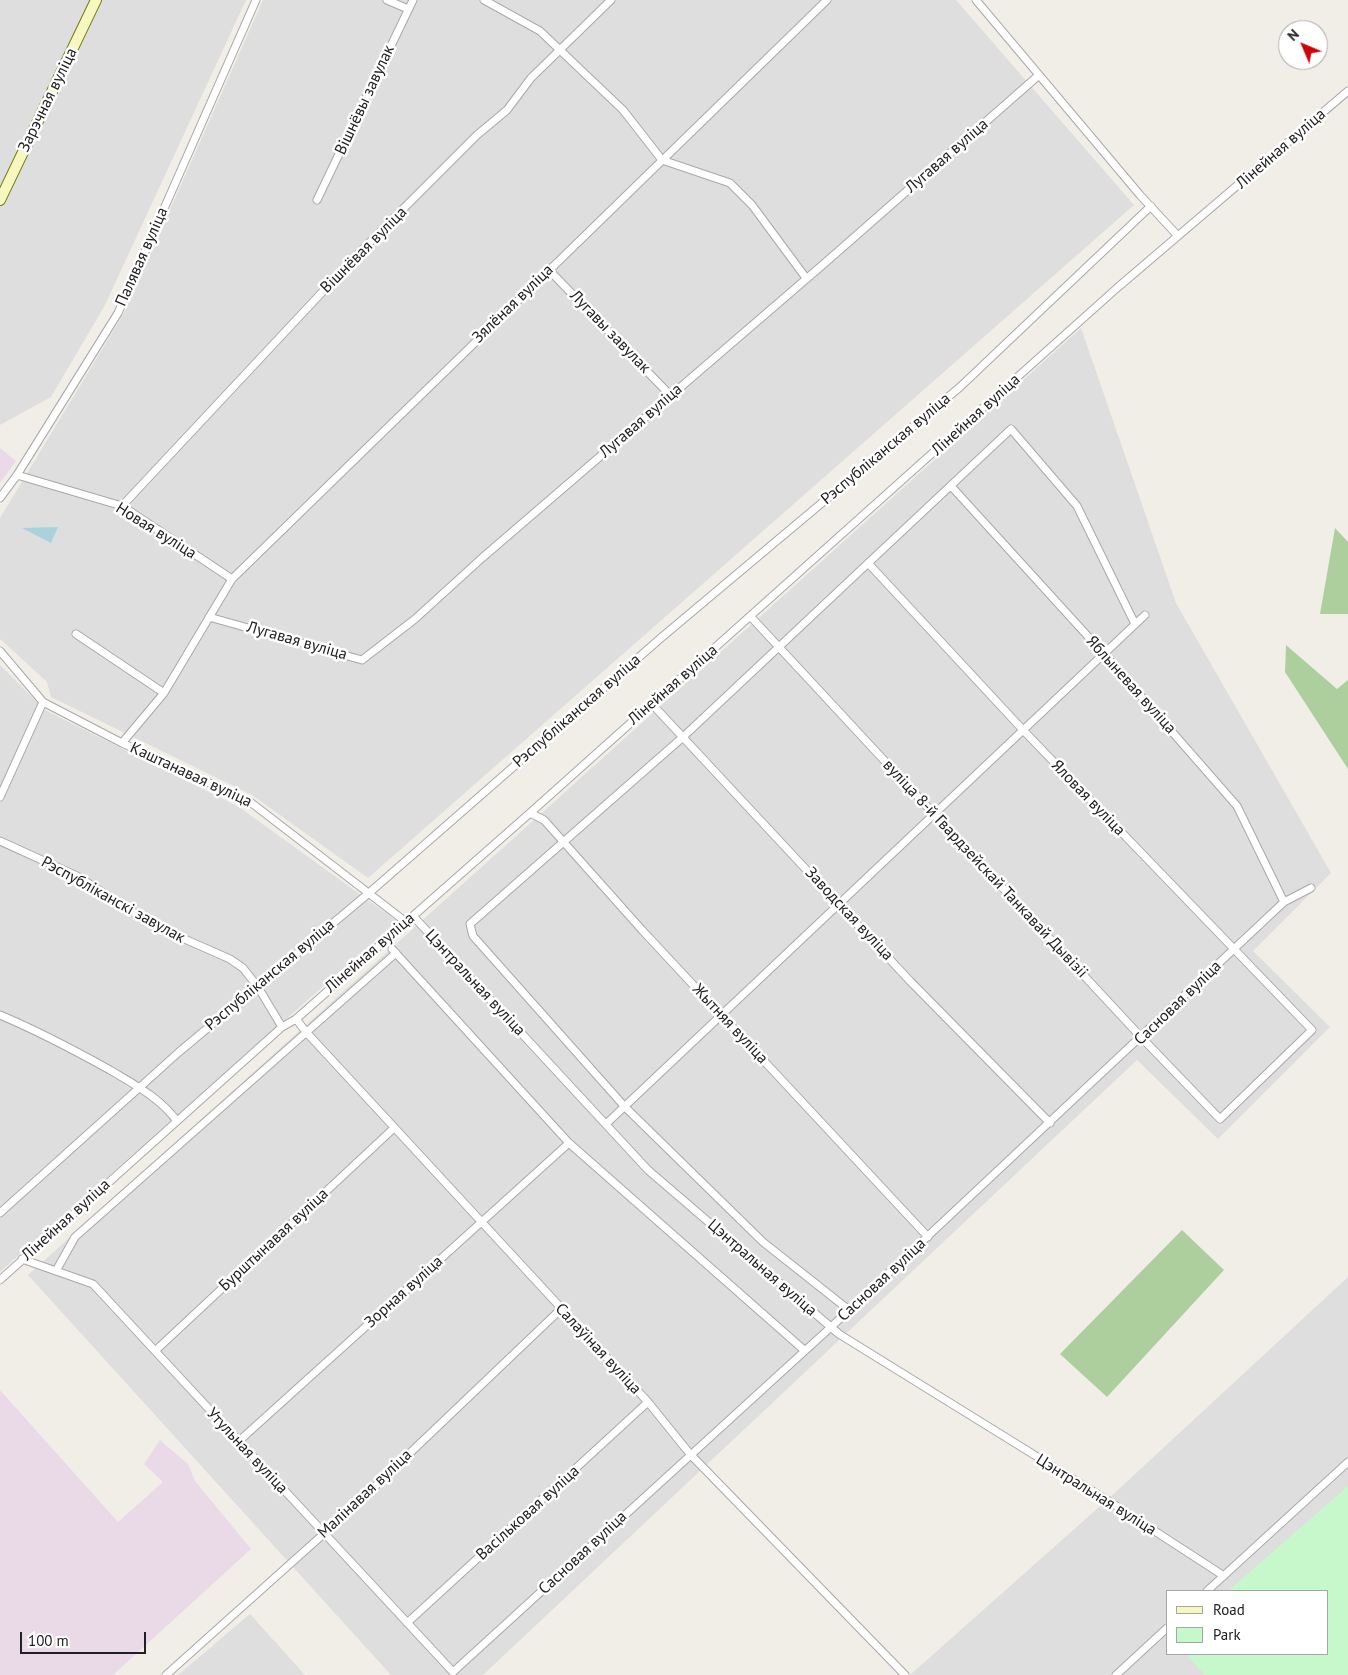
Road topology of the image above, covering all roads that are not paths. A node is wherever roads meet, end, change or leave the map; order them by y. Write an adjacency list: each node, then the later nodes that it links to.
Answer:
1 (96, 0): 14 (main road, Зарэчная вуліца)
2 (256, 0): 21 (street, Палявая вуліца)
3 (387, 0): 9 (street)
4 (412, 0): 9 (street, Вішнёвы завулак)
5 (484, 0): 10 (street)
6 (611, 0): 10 (street, Вішнёвая вуліца)
7 (827, 0): 13 (street, Зялёная вуліца)
8 (976, 0): 11 (street)
9 (408, 9): 15 (street, Вішнёвы завулак)
10 (560, 51): 13 (street); 25 (street, Вішнёвая вуліца)
11 (1039, 75): 16 (street); 19 (street, Лугавая вуліца)
12 (1348, 91): 17 (street, Лінейная вуліца)
13 (662, 160): 18 (street, Зялёная вуліца); 19 (street)
14 (0, 200)
15 (317, 200)
16 (1151, 206): 17 (street); 48 (street, Рэспубліканская вуліца)
17 (1178, 236): 30 (street, Лінейная вуліца)
18 (548, 269): 20 (street, Лугавы завулак); 27 (street, Зялёная вуліца)
19 (806, 278): 20 (street, Лугавая вуліца)
20 (671, 396): 29 (street, Лугавая вуліца)
21 (17, 475): 23 (street); 24 (street, Палявая вуліца); 25 (street, Новая вуліца)
22 (951, 486): 26 (street); 31 (street); 35 (street, Яблыневая вуліца)
23 (0, 493)
24 (0, 498)
25 (122, 506): 27 (street, Новая вуліца)
26 (868, 563): 33 (street); 39 (street, Яловая вуліца)
27 (232, 579): 29 (street, Зялёная вуліца)
28 (1145, 615): 31 (street)
29 (209, 617): 36 (street, Зялёная вуліца)
30 (751, 617): 33 (street, вуліца 8-й Гвардзейскай Танкавай Дывізіі); 38 (street, Лінейная вуліца)
31 (1135, 624): 35 (street)
32 (76, 634): 36 (street)
33 (778, 648): 40 (street); 44 (street, вуліца 8-й Гвардзейскай Танкавай Дывізіі)
34 (0, 651): 37 (street, Каштанавая вуліца)
35 (1104, 654): 39 (street); 49 (street, Яблыневая вуліца)
36 (164, 693): 41 (street, Зялёная вуліца)
37 (43, 702): 41 (street, Каштанавая вуліца); 42 (street)
38 (652, 703): 40 (street, Заводская вуліца); 43 (street, Лінейная вуліца)
39 (1023, 730): 44 (street); 53 (street, Яловая вуліца)
40 (683, 737): 46 (street); 50 (street, Заводская вуліца)
41 (122, 743): 48 (street, Каштанавая вуліца)
42 (0, 797)
43 (530, 813): 46 (street, Жытняя вуліца); 51 (street, Лінейная вуліца)
44 (934, 814): 50 (street); 61 (street, вуліца 8-й Гвардзейскай Танкавай Дывізіі)
45 (0, 841): 55 (street, Рэспубліканскі завулак)
46 (564, 842): 57 (street, Жытняя вуліца); 63 (street)
47 (1311, 888): 49 (street, Сасновая вуліца)
48 (369, 893): 52 (street, Каштанавая вуліца); 55 (street, Рэспубліканская вуліца)
49 (1284, 902): 53 (street, Сасновая вуліца)
50 (839, 904): 57 (street); 66 (street, Заводская вуліца)
51 (413, 916): 52 (street, Лінейная вуліца); 67 (street, Цэнтральная вуліца)
52 (406, 922): 58 (street, Лінейная вуліца)
53 (1234, 950): 61 (street, Сасновая вуліца); 64 (street, Яловая вуліца)
54 (394, 951): 60 (street, Лінейная вуліца); 69 (street, Цэнтральная вуліца)
55 (258, 986): 59 (street, Рэспубліканскі завулак); 62 (street, Рэспубліканская вуліца)
56 (0, 1015): 62 (street)
57 (722, 1015): 63 (street); 72 (street, Жытняя вуліца)
58 (296, 1019): 59 (street, Лінейная вуліца); 60 (street, Салаўіная вуліца)
59 (282, 1027): 65 (street, Лінейная вуліца)
60 (307, 1033): 68 (street, Салаўіная вуліца); 74 (street, Лінейная вуліца)
61 (1141, 1037): 64 (street, вуліца 8-й Гвардзейскай Танкавай Дывізіі); 66 (street, Сасновая вуліца)
62 (141, 1088): 65 (street); 70 (street, Рэспубліканская вуліца)
63 (625, 1107): 67 (street); 77 (street)
64 (1220, 1119)
65 (177, 1121): 73 (street, Лінейная вуліца)
66 (1050, 1123): 72 (street, Сасновая вуліца)
67 (606, 1124): 78 (street, Цэнтральная вуліца)
68 (394, 1128): 71 (street, Салаўіная вуліца); 80 (street, Бурштынавая вуліца)
69 (569, 1143): 71 (street, Зорная вуліца); 79 (street, Цэнтральная вуліца)
70 (0, 1213)
71 (482, 1223): 76 (street, Салаўіная вуліца); 82 (street, Зорная вуліца)
72 (928, 1237): 77 (street, Сасновая вуліца)
73 (22, 1259): 74 (street, Утульная вуліца); 75 (street, Лінейная вуліца)
74 (56, 1271): 80 (street, Утульная вуліца)
75 (0, 1280)
76 (561, 1309): 81 (street, Салаўіная вуліца); 85 (street, Малінавая вуліца)
77 (849, 1310): 78 (street, Сасновая вуліца)
78 (831, 1327): 79 (street, Сасновая вуліца); 86 (street, Цэнтральная вуліца)
79 (804, 1350): 83 (street, Сасновая вуліца)
80 (155, 1351): 82 (street, Утульная вуліца)
81 (648, 1402): 83 (street, Салаўіная вуліца); 88 (street, Васільковая вуліца)
82 (239, 1441): 85 (street, Утульная вуліца)
83 (690, 1454): 90 (street, Сасновая вуліца); 92 (street, Салаўіная вуліца)
84 (1348, 1462): 86 (street)
85 (323, 1533): 88 (street, Утульная вуліца); 91 (street, Малінавая вуліца)
86 (1224, 1576): 87 (street)
87 (1208, 1590)
88 (406, 1623): 90 (street, Утульная вуліца)
89 (1166, 1629): 93 (street)
90 (453, 1672)
91 (166, 1675)
92 (905, 1675)
93 (1116, 1675)

